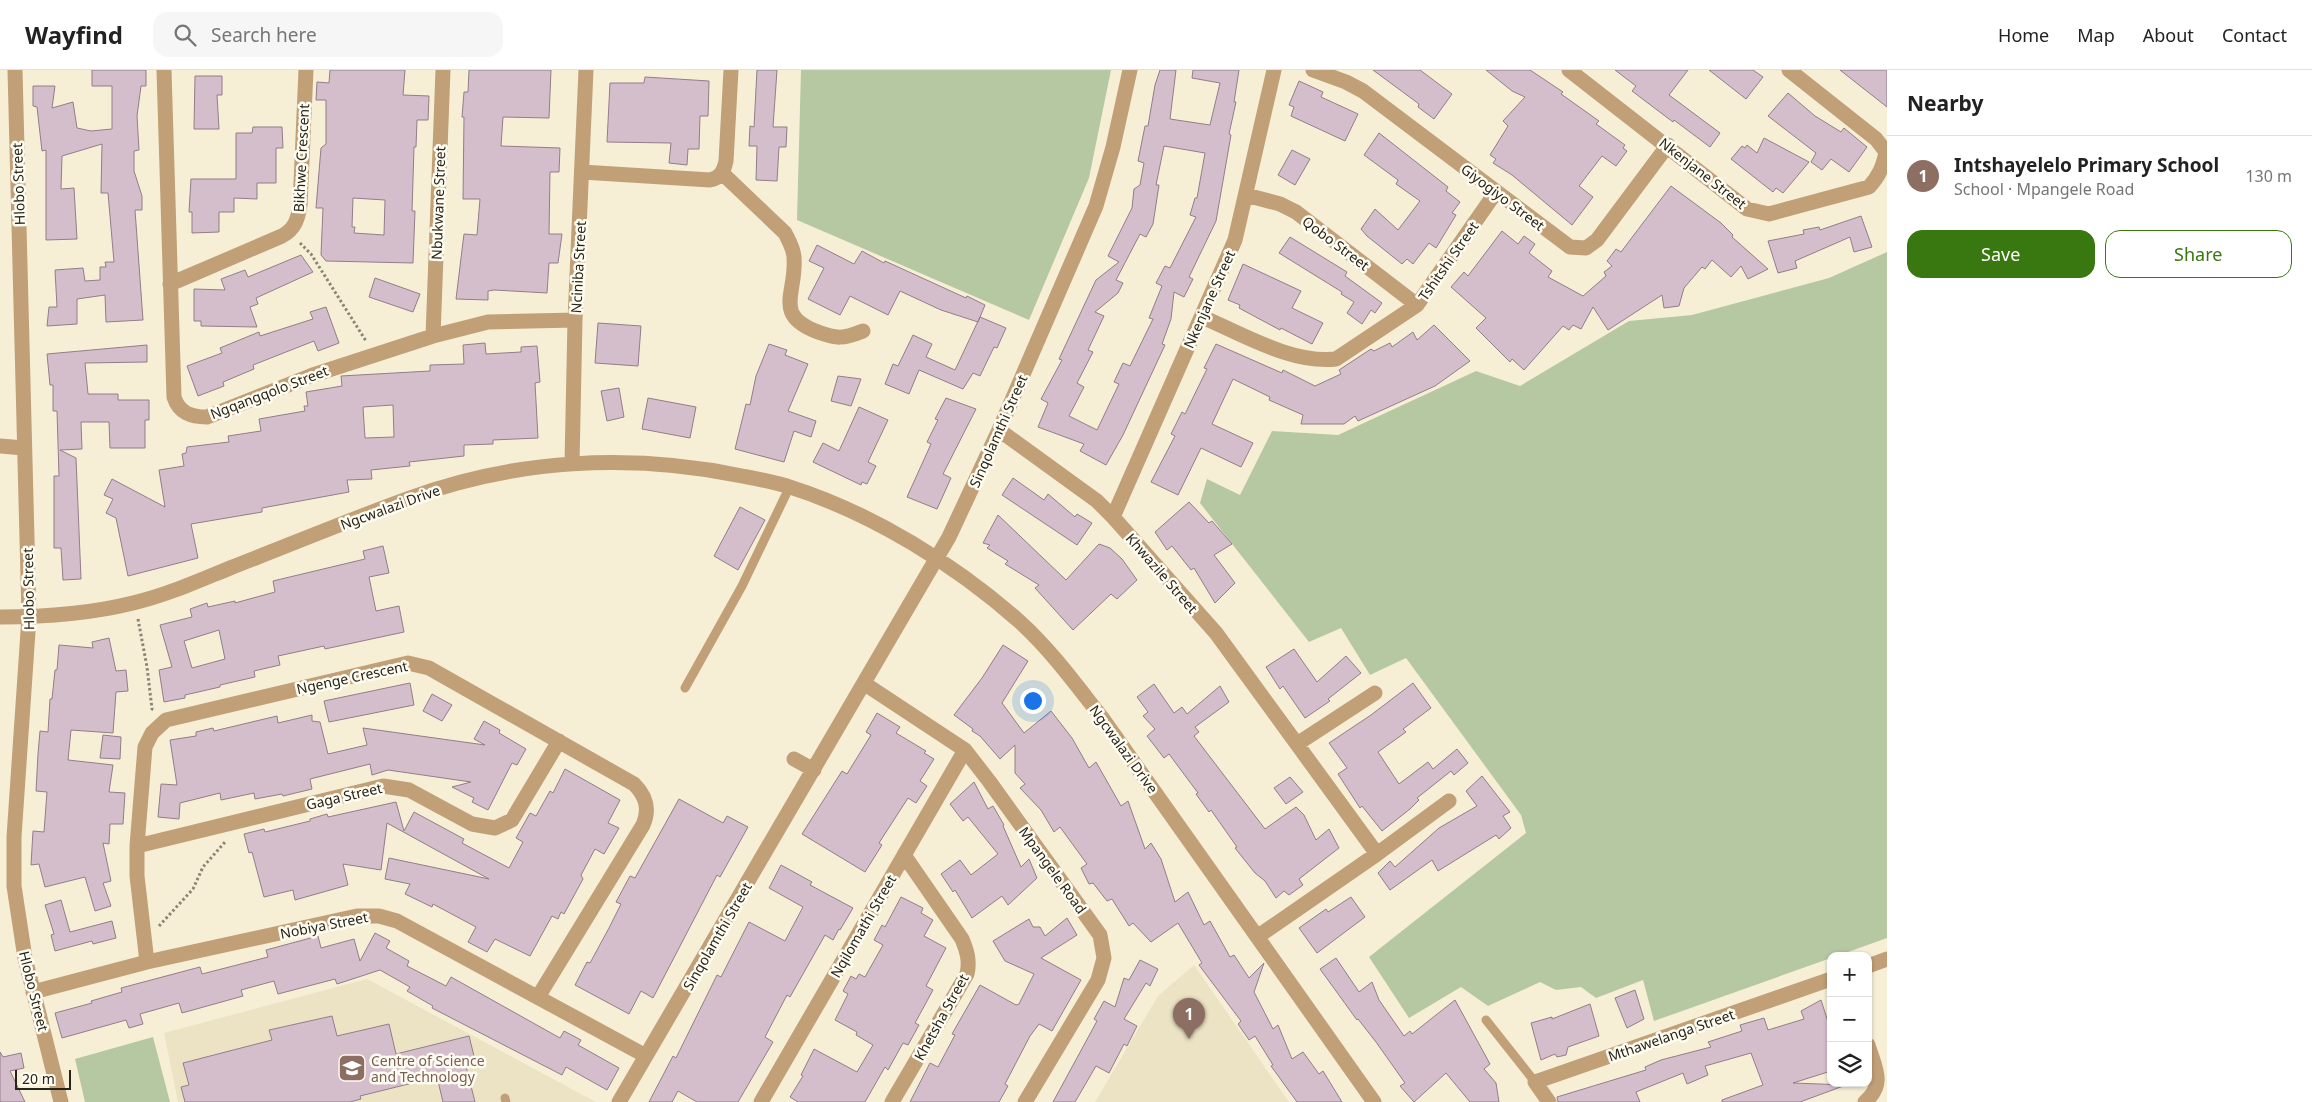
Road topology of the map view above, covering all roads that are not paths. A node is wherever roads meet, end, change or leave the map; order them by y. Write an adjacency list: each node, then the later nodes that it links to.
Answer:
1 (15, 70): 25 (street, Hlobo Street)
2 (164, 70): 17 (street, Ngqangqolo Street)
3 (306, 70): 17 (street, Bikhwe Crescent)
4 (443, 70): 22 (street, Nbukwane Street)
5 (586, 70): 13 (street, Nciniba Street)
6 (731, 70): 14 (street)
7 (1130, 70): 23 (street, Sinqolamthi Street)
8 (1274, 70): 16 (street, Nkenjane Street)
9 (1312, 70): 15 (street, Giyogiyo Street)
10 (1569, 70): 12 (street, Nkenjane Street)
11 (1789, 70): 12 (street, Nkenjane Street)
12 (1668, 145): 15 (street, Giyogiyo Street)
13 (582, 172): 14 (street); 20 (street, Nciniba Street)
14 (722, 173): 21 (street)
15 (1496, 192): 18 (street, Tshitshi Street)
16 (1246, 194): 18 (street, Qobo Street); 19 (street, Nkenjane Street)
17 (170, 284): 22 (street, Ngqangqolo Street)
18 (1418, 305): 19 (street, Tshitshi Street)
19 (1202, 317): 28 (street, Nkenjane Street)
20 (575, 320): 22 (street, Ngqangqolo Street); 26 (street, Nciniba Street)
21 (863, 332)
22 (434, 336)
23 (999, 430): 28 (street, Khwazile Street); 29 (street, Sinqolamthi Street)
24 (0, 446): 25 (street)
25 (24, 448): 31 (street, Hlobo Street)
26 (572, 463): 27 (street, Ngcwalazi Drive); 31 (street, Ngcwalazi Drive)
27 (790, 486): 29 (street, Ngcwalazi Drive); 33 (lane)
28 (1113, 517): 36 (street, Khwazile Street)
29 (937, 559): 32 (street, Sinqolamthi Street); 44 (street, Ngcwalazi Drive)
30 (0, 617): 31 (street, Ngcwalazi Drive)
31 (29, 617): 49 (street, Hlobo Street)
32 (865, 684): 37 (street, Mpangele Road); 39 (street, Sinqolamthi Street)
33 (685, 688)
34 (1375, 692): 36 (street)
35 (559, 741): 41 (street, Gaga Street); 41 (street, Ngenge Crescent); 50 (street, Ngenge Crescent)
36 (1297, 744): 42 (street, Khwazile Street)
37 (965, 750): 43 (street, Nqilomathi Street); 59 (street, Mpangele Road)
38 (794, 759): 39 (street)
39 (814, 770): 52 (street, Sinqolamthi Street)
40 (1449, 801): 42 (street)
41 (138, 846): 46 (street)
42 (1377, 854): 44 (street)
43 (904, 855): 57 (street, Nqilomathi Street); 58 (street, Khetsha Street)
44 (1257, 937): 60 (street, Ngcwalazi Drive)
45 (1887, 960): 47 (street)
46 (147, 962): 49 (street, Nobiya Street); 50 (street, Nobiya Street)
47 (1872, 965)
48 (1827, 980): 54 (street, Mthawelanga Street)
49 (33, 992): 55 (street, Hlobo Street)
50 (538, 997): 52 (street, Nobiya Street)
51 (1486, 1020): 54 (lane)
52 (646, 1056): 56 (street, Sinqolamthi Street)
53 (1872, 1061): 62 (street)
54 (1535, 1082): 61 (street)
55 (61, 1102)
56 (619, 1102)
57 (761, 1102)
58 (892, 1102)
59 (1026, 1102)
60 (1374, 1102)
61 (1549, 1102)
62 (1865, 1102)

